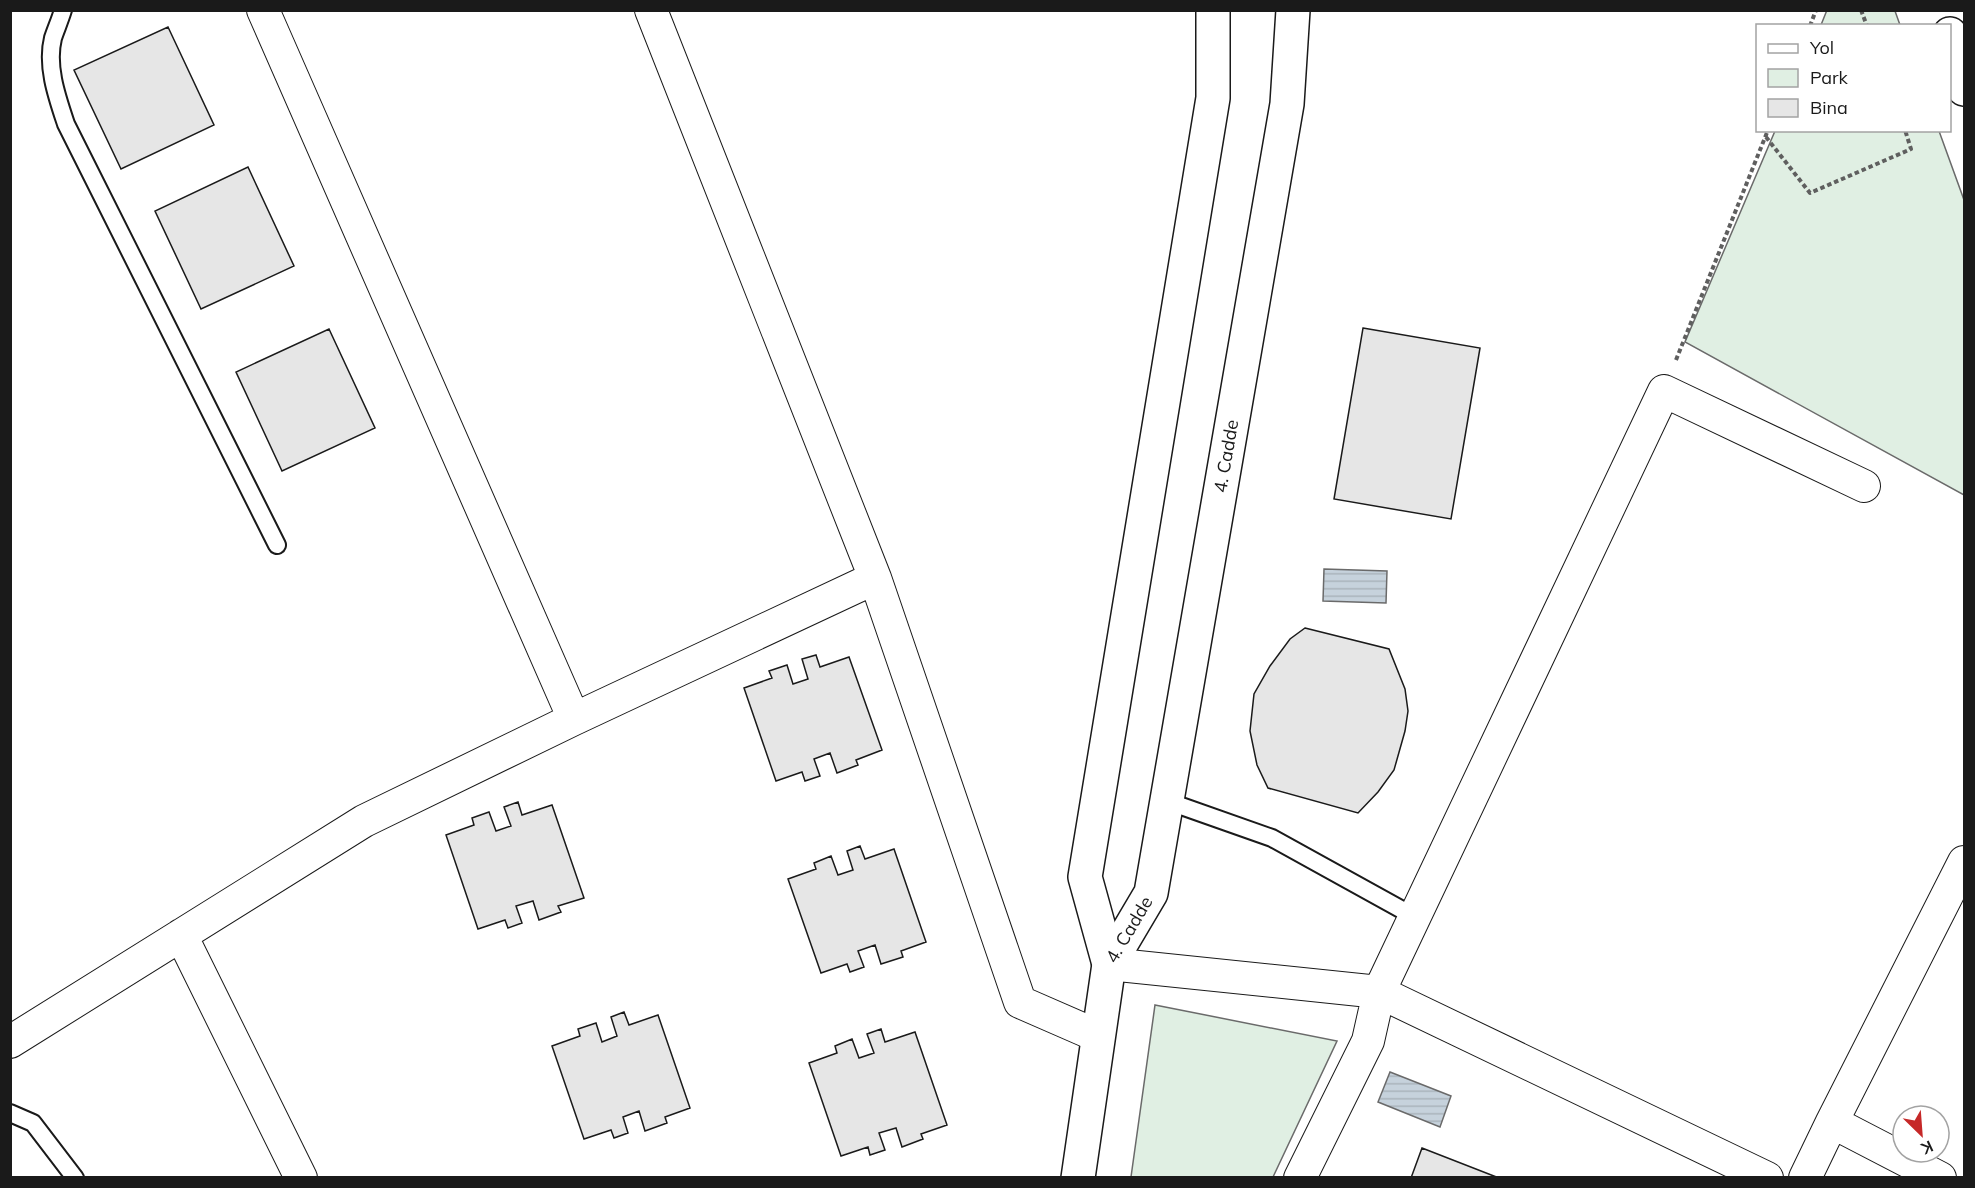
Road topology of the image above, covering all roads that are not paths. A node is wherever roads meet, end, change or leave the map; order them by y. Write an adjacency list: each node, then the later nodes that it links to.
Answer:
1 (63, 10): 9 (lane)
2 (263, 10): 11 (street)
3 (651, 10): 10 (street)
4 (1213, 10): 16 (street, 4. Cadde)
5 (1293, 10): 12 (street, 4. Cadde)
6 (1951, 37): 7 (street)
7 (1965, 89)
8 (1864, 486): 14 (street)
9 (277, 545)
10 (875, 578): 11 (street); 18 (street)
11 (574, 719): 15 (street)
12 (1167, 801): 14 (lane); 16 (street, 4. Cadde)
13 (1965, 862): 21 (street)
14 (1415, 917): 17 (street)
15 (182, 935): 19 (street); 23 (street)
16 (1109, 964): 17 (street); 18 (street)
17 (1379, 992): 25 (street); 26 (street)
18 (1098, 1036): 24 (street)
19 (10, 1042)
20 (10, 1113): 22 (lane)
21 (1832, 1122): 27 (street); 28 (street)
22 (75, 1178)
23 (301, 1178)
24 (1078, 1178)
25 (1300, 1178)
26 (1767, 1178)
27 (1805, 1178)
28 (1940, 1178)

